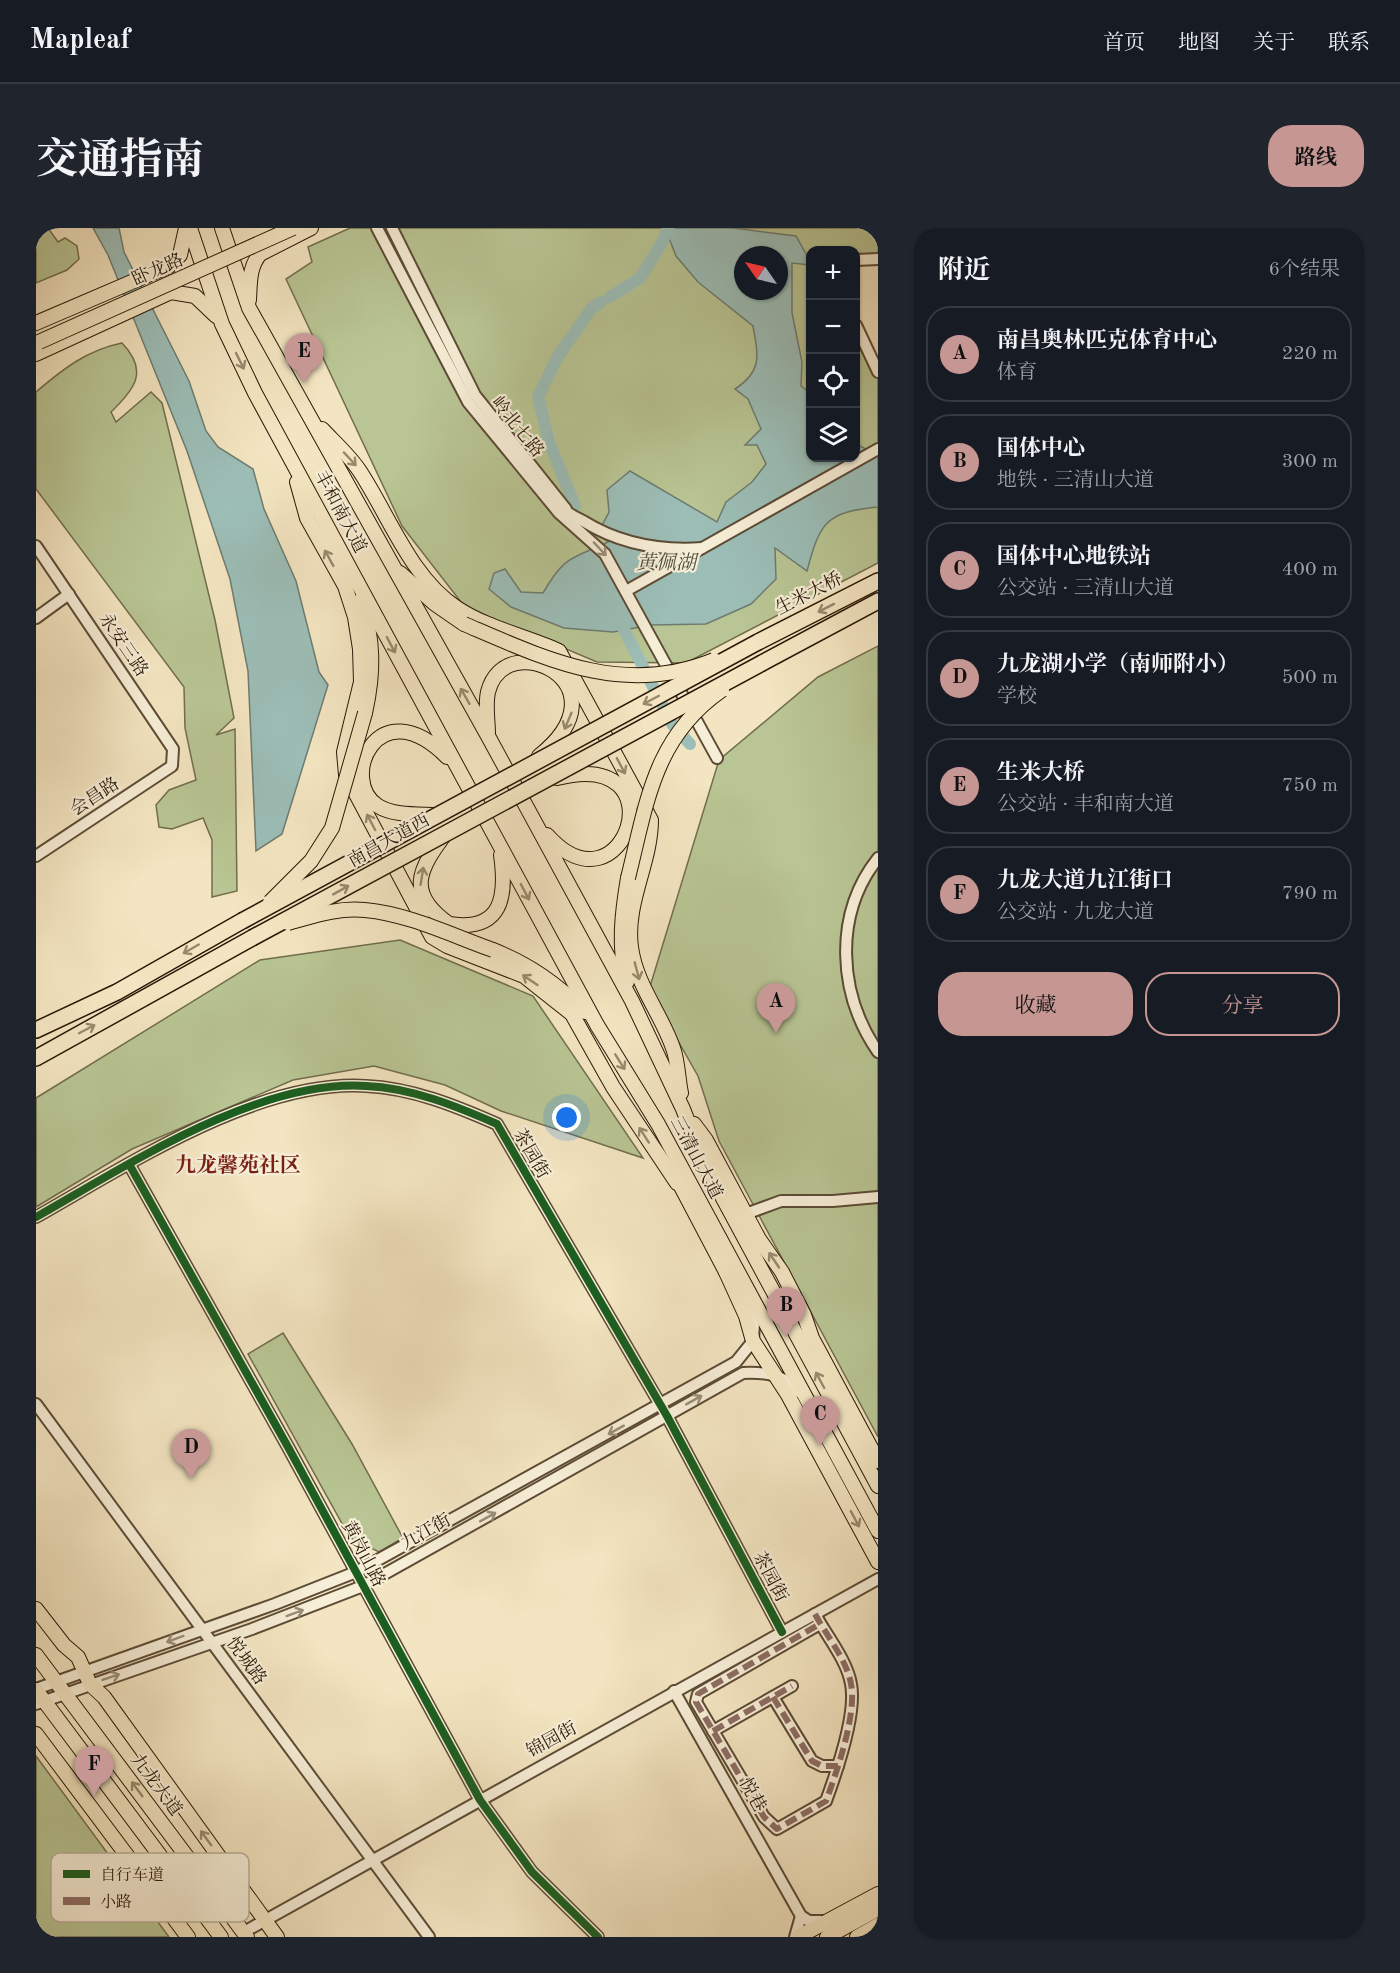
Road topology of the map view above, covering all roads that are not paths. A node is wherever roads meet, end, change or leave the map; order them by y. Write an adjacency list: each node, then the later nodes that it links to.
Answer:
1 (188, 228): 13 (main road, 卧龙路); 14 (main road, 丰和南大道)
2 (222, 228): 12 (main road, 丰和南大道)
3 (276, 228): 16 (main road, 卧龙路)
4 (293, 228): 16 (main road, 卧龙路, bridge)
5 (311, 228): 12 (main road)
6 (372, 228): 21 (street)
7 (377, 228): 21 (street)
8 (384, 228): 21 (street, 岭北七路)
9 (392, 228): 21 (street)
10 (860, 260): 11 (street)
11 (878, 260)
12 (249, 308): 18 (main road, 丰和南大道)
13 (36, 324)
14 (222, 324): 16 (main road, 卧龙路); 20 (main road, 丰和南大道, one-way to 20)
15 (860, 335): 17 (street)
16 (37, 342)
17 (878, 372)
18 (310, 417): 25 (main road, 丰和南大道); 54 (main road, one-way to 54)
19 (878, 449): 23 (street, 岭北七路)
20 (290, 456): 24 (main road, 丰和南大道); 57 (main road, one-way to 20)
21 (564, 513): 23 (street, 岭北七路); 27 (street, one-way to 27)
22 (36, 546): 28 (street, 永安三路)
23 (702, 548): 27 (street, 岭北七路)
24 (342, 554): 36 (main road, 丰和南大道, one-way to 36); 47 (main road, bridge)
25 (390, 564): 31 (main road, bridge); 33 (main road, 丰和南大道, one-way to 25)
26 (878, 581): 31 (highway, 生米大桥, one-way to 31)
27 (626, 591): 34 (street)
28 (69, 594): 30 (street); 35 (street, 永安三路)
29 (878, 601): 32 (highway)
30 (36, 618)
31 (758, 642): 37 (highway, 南昌大道西, one-way to 37, bridge)
32 (762, 663): 38 (highway, 南昌大道西, bridge); 49 (main road, bridge)
33 (488, 736): 37 (main road, one-way to 37, bridge); 39 (main road, 丰和南大道)
34 (717, 758)
35 (172, 766): 45 (street, 会昌路)
36 (457, 767): 40 (main road, 丰和南大道); 41 (main road)
37 (525, 768): 41 (highway, 南昌大道西, bridge)
38 (539, 782): 42 (main road, bridge); 43 (highway, 南昌大道西, bridge)
39 (514, 784): 42 (main road, 三清山大道)
40 (477, 804): 44 (main road, 三清山大道)
41 (436, 815): 47 (highway, 南昌大道西, bridge)
42 (535, 823): 49 (main road, 三清山大道)
43 (447, 831): 44 (main road, one-way to 43); 48 (highway, 南昌大道西, one-way to 43, bridge)
44 (500, 847): 50 (main road, 三清山大道, one-way to 50)
45 (36, 855)
46 (878, 858): 52 (street)
47 (249, 918): 51 (highway, 南昌大道西, one-way to 51)
48 (258, 934): 50 (main road, bridge); 53 (highway, 南昌大道西, one-way to 48)
49 (632, 1002): 54 (main road, 三清山大道)
50 (597, 1025): 55 (main road, 三清山大道, one-way to 55)
51 (36, 1030)
52 (878, 1052)
53 (36, 1058)
54 (683, 1109): 59 (main road, 三清山大道)
55 (658, 1124): 57 (main road); 62 (main road, 三清山大道)
56 (129, 1164): 60 (street, 茶园街); 67 (street, 茶园街); 75 (street, 黄岗山路)
57 (677, 1183): 61 (main road)
58 (878, 1197): 59 (street)
59 (740, 1216): 70 (main road, 三清山大道, one-way to 59)
60 (36, 1217)
61 (726, 1272): 62 (main road); 63 (main road)
62 (754, 1301): 63 (street); 65 (main road, 三清山大道)
63 (753, 1341): 64 (main road); 67 (street, 九江街)
64 (776, 1376): 65 (street, 九江街); 68 (street, 九江街, one-way to 64); 71 (main road)
65 (807, 1401): 69 (main road, 三清山大道)
66 (36, 1404): 81 (street, 悦城路)
67 (661, 1406): 68 (street, 茶园街); 75 (street, 九江街, one-way to 75)
68 (667, 1416): 77 (street, 九江街, one-way to 68); 82 (street, 茶园街)
69 (831, 1444): 71 (street); 73 (main road, 三清山大道)
70 (872, 1452): 72 (main road, 三清山大道)
71 (837, 1485): 74 (main road, one-way to 74)
72 (878, 1486)
73 (878, 1532)
74 (878, 1562)
75 (356, 1572): 77 (street, 黄岗山路); 81 (street, 九江街)
76 (878, 1578): 79 (street, 锦园街)
77 (363, 1586): 83 (street, 九江街, one-way to 77); 95 (street, 黄岗山路)
78 (36, 1609): 85 (main road)
79 (814, 1614): 80 (street); 82 (street, 锦园街)
80 (820, 1624): 92 (street); 94 (street)
81 (202, 1629): 83 (street, 悦城路); 85 (street, 九江街, one-way to 85)
82 (782, 1632): 88 (street, 锦园街)
83 (211, 1642): 85 (street, 九江街, one-way to 83); 100 (street, 悦城路)
84 (36, 1654): 86 (main road, 九龙大道)
85 (87, 1678): 86 (street, 九江街); 89 (street, 九江街); 99 (main road, one-way to 85)
86 (56, 1682): 89 (main road, 九龙大道); 90 (street, 九江街)
87 (792, 1686): 91 (street)
88 (674, 1691): 95 (street, 锦园街); 104 (street, 悦巷)
89 (65, 1694): 90 (street, 九江街); 98 (main road, 九龙大道, one-way to 89)
90 (38, 1696): 97 (main road)
91 (774, 1697): 92 (street); 94 (street)
92 (713, 1731): 94 (street)
93 (36, 1734): 96 (main road)
94 (838, 1766)
95 (480, 1800): 100 (street, 锦园街); 115 (street, 黄岗山路)
96 (125, 1853)
97 (157, 1853)
98 (184, 1853)
99 (217, 1853)
100 (372, 1860): 105 (street, 锦园街); 114 (street, 悦城路)
101 (878, 1894): 106 (main road)
102 (249, 1898): 105 (main road, one-way to 102)
103 (878, 1909): 117 (main road)
104 (801, 1916): 106 (street); 116 (street)
105 (265, 1920): 110 (street, 锦园街); 113 (main road)
106 (829, 1920): 116 (main road)
107 (177, 1922): 111 (main road)
108 (210, 1922): 112 (main road)
109 (878, 1925): 118 (main road)
110 (245, 1934)
111 (188, 1937)
112 (221, 1937)
113 (277, 1937)
114 (429, 1937)
115 (598, 1937)
116 (797, 1937)
117 (827, 1937)
118 (857, 1937)

